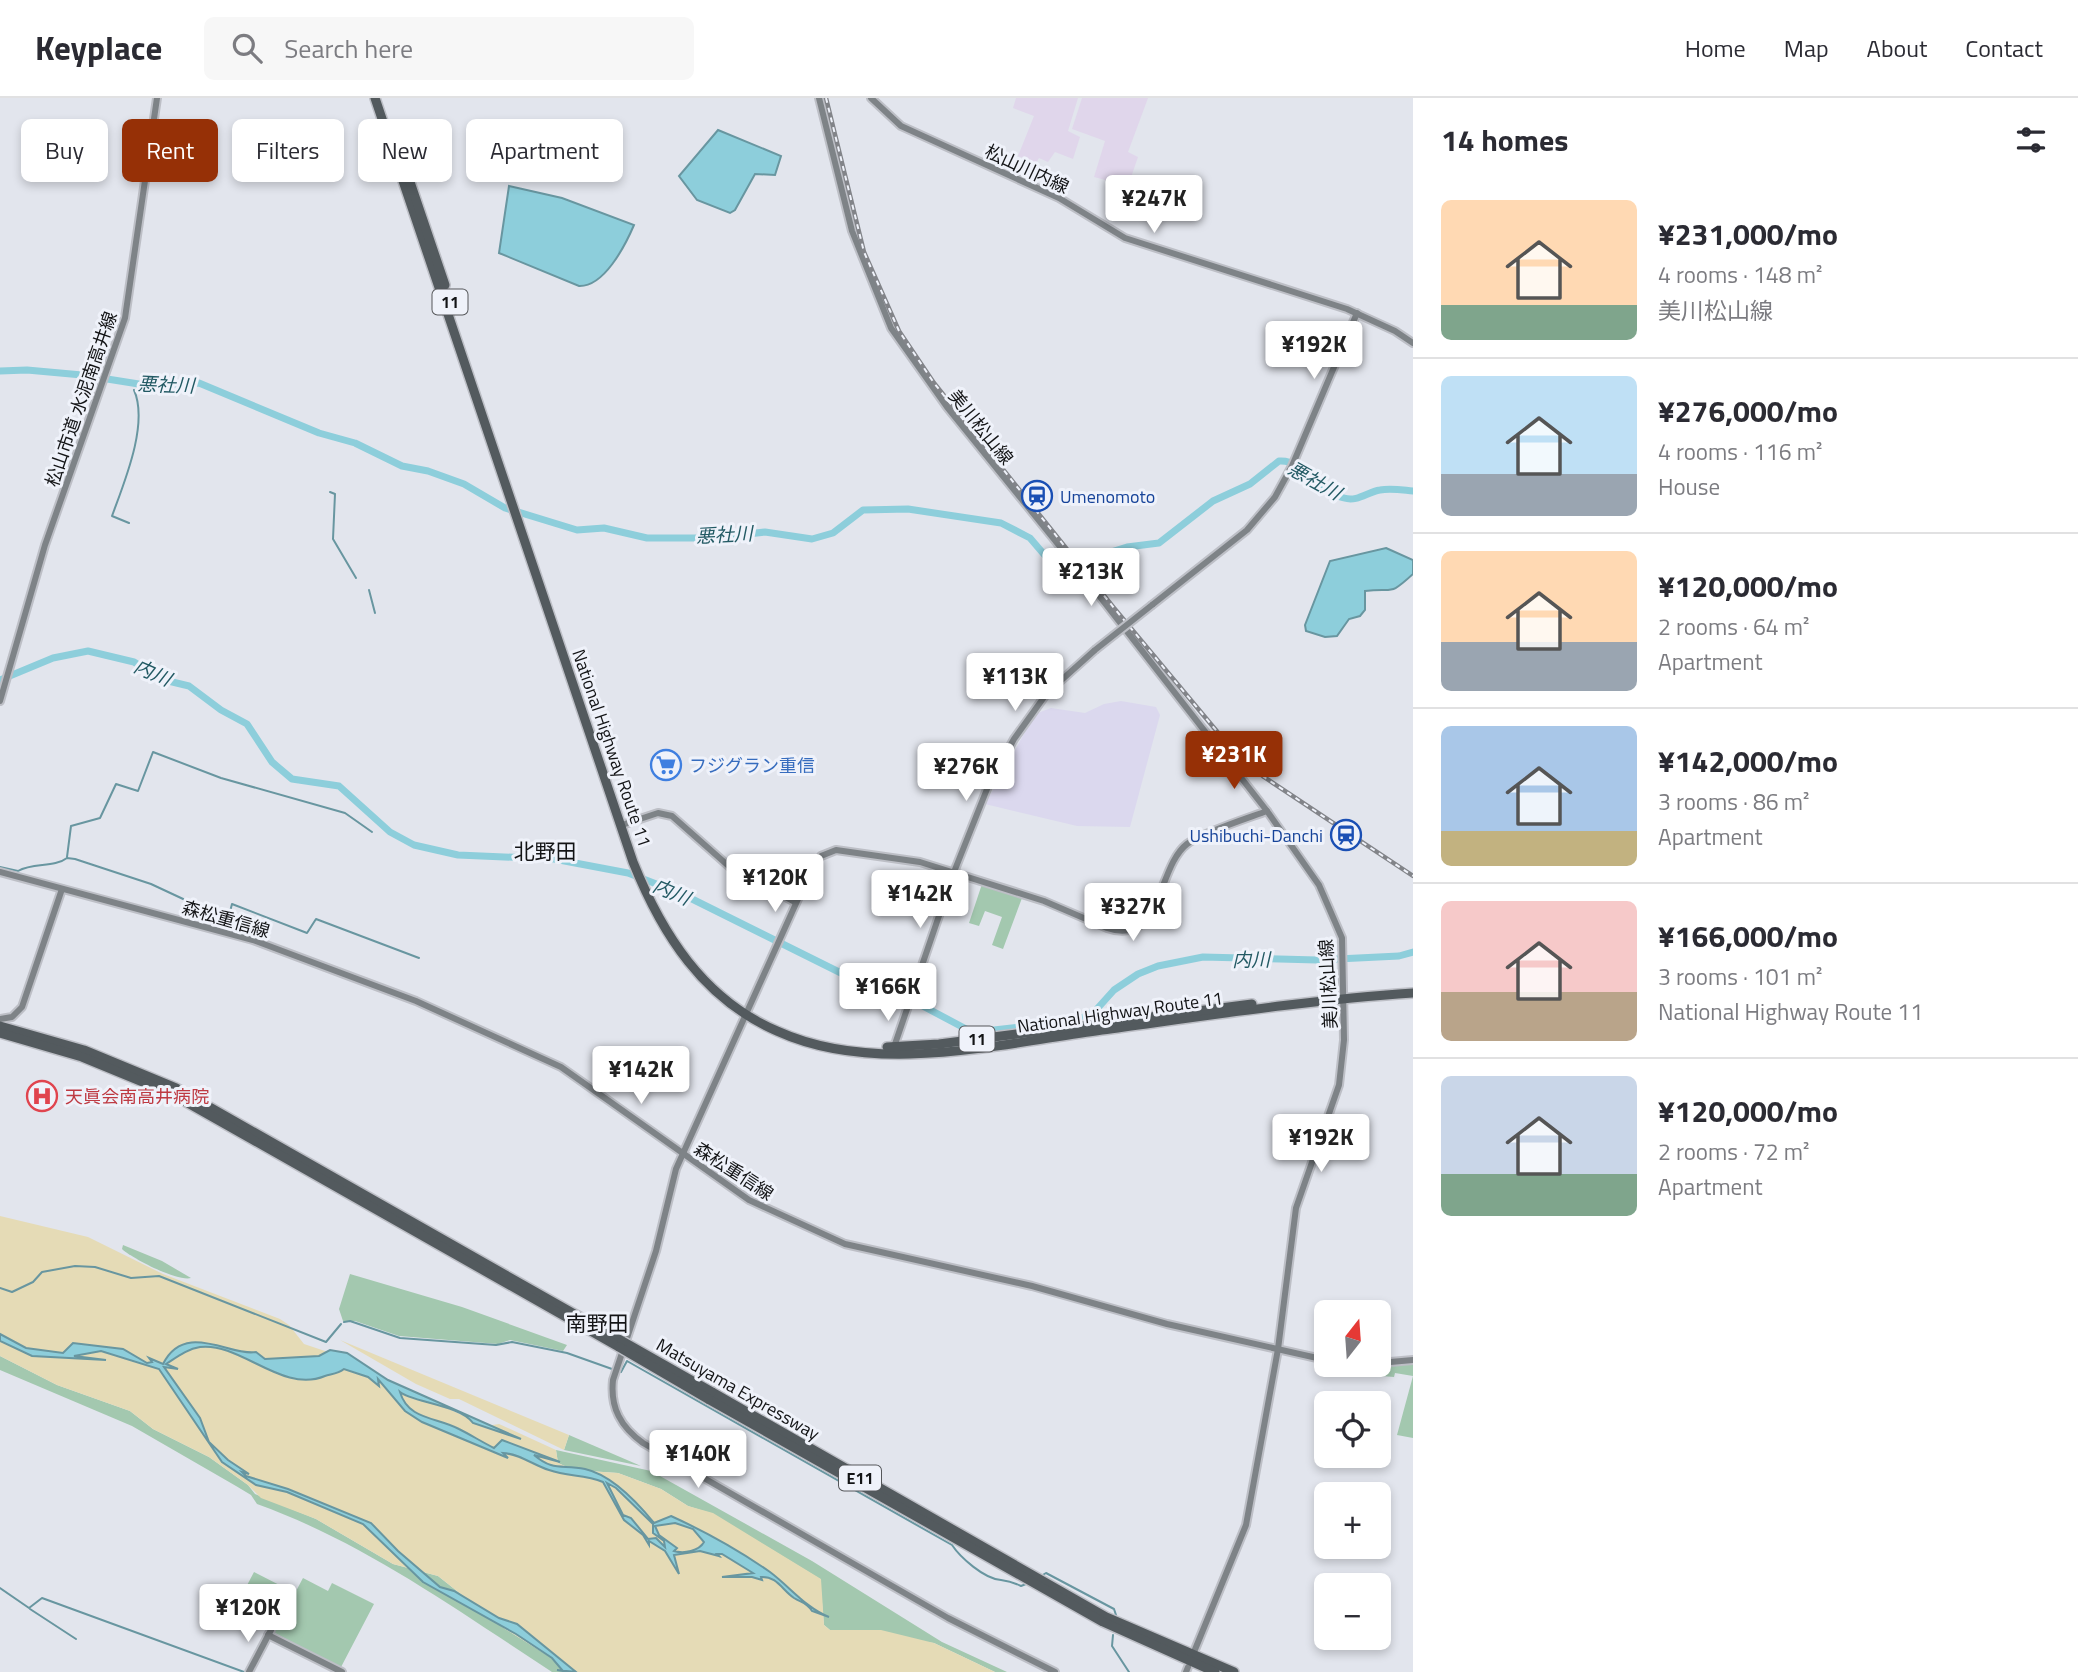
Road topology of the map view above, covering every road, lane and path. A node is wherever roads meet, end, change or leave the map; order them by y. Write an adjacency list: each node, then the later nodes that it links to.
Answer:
1 (157, 98): 9 (street, 松山市道 水泥南高井線)
2 (375, 98): 8 (highway, National Highway Route 11 / 11)
3 (381, 98): 8 (highway, National Highway Route 11 / 11)
4 (819, 98): 10 (street, 美川松山線)
5 (871, 98): 6 (street, 松山川内線)
6 (1357, 313): 7 (street, 松山川内線); 14 (street, bridge)
7 (1413, 343)
8 (517, 510): 11 (highway, National Highway Route 11 / 11); 12 (highway, National Highway Route 11 / 11)
9 (0, 701)
10 (1267, 811): 14 (street); 20 (street, 美川松山線)
11 (625, 824): 12 (highway, National Highway Route 11 / 11); 16 (street)
12 (636, 862): 21 (highway, National Highway Route 11 / 11)
13 (0, 872): 15 (street, 森松重信線)
14 (954, 872): 16 (street); 25 (street)
15 (62, 889): 22 (street); 26 (street, 森松重信線)
16 (795, 901): 21 (street)
17 (1413, 987): 19 (highway, National Highway Route 11 / 11)
18 (1413, 993): 19 (highway, National Highway Route 11 / 11)
19 (1361, 995): 20 (highway, National Highway Route 11 / 11)
20 (1344, 997): 25 (highway, National Highway Route 11 / 11); 28 (street, 美川松山線)
21 (745, 1011): 25 (highway, National Highway Route 11 / 11); 26 (street)
22 (0, 1020)
23 (0, 1026): 27 (highway, Matsuyama Expressway / E11)
24 (0, 1033): 27 (highway, Matsuyama Expressway / E11)
25 (893, 1050)
26 (682, 1153): 28 (street, 森松重信線); 36 (street)
27 (441, 1242): 32 (highway, Matsuyama Expressway / E11, bridge)
28 (1278, 1349): 29 (street, 森松重信線); 33 (street, 美川松山線)
29 (1314, 1357)
30 (1413, 1360): 31 (street)
31 (1391, 1362)
32 (1038, 1583): 37 (highway, Matsuyama Expressway / E11); 38 (highway, Matsuyama Expressway / E11)
33 (1194, 1652)
34 (249, 1672): 35 (street)
35 (342, 1672)
36 (1055, 1672)
37 (1215, 1672)
38 (1234, 1672)

